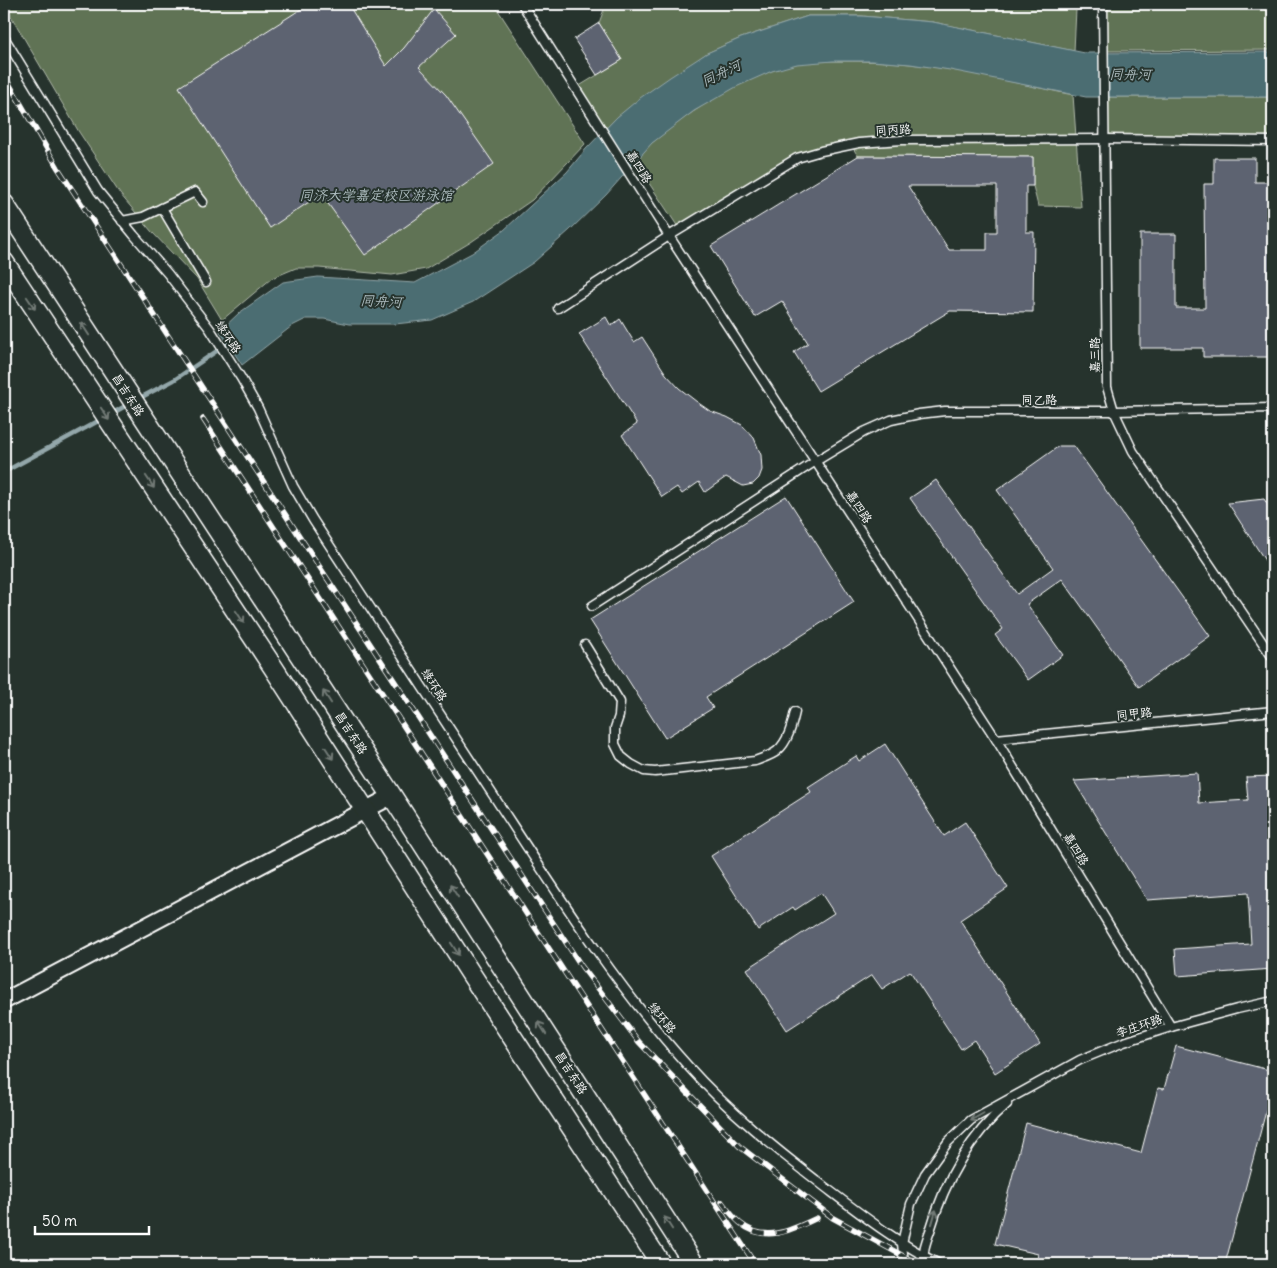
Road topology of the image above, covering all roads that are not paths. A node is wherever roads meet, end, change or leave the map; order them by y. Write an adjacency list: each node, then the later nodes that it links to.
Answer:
1 (522, 4): 10 (lane, 嘉四路)
2 (1104, 4): 4 (lane, 嘉三路)
3 (4, 37): 9 (lane, 绿环路)
4 (1105, 139): 5 (lane, 同丙路); 10 (lane, 同丙路); 15 (lane, 嘉三路)
5 (1273, 141)
6 (203, 202): 8 (lane)
7 (4, 204): 23 (street, 昌吉东路, one-way to 7)
8 (162, 208): 9 (lane); 12 (lane)
9 (122, 221): 29 (lane, 绿环路)
10 (669, 236): 13 (lane, 同丙路); 16 (lane, 嘉四路)
11 (4, 262): 24 (street, one-way to 24)
12 (206, 282)
13 (558, 308)
14 (1273, 408): 15 (lane, 同乙路)
15 (1114, 412): 16 (lane, 同乙路); 19 (lane, 嘉三路)
16 (816, 461): 17 (lane, 同乙路); 22 (lane, 嘉四路)
17 (592, 606)
18 (585, 645): 20 (lane)
19 (1273, 658)
20 (796, 712)
21 (1273, 712): 22 (lane, 同甲路)
22 (996, 740): 27 (lane, 嘉四路)
23 (392, 796): 24 (street); 32 (street, 昌吉东路, one-way to 23)
24 (366, 810): 25 (street); 31 (street, one-way to 31)
25 (4, 1001)
26 (1273, 1001): 27 (lane, 李庄环路)
27 (1171, 1027): 28 (lane, 李庄环路)
28 (1020, 1093): 29 (lane, 李庄环路, one-way to 29); 30 (lane, 李庄环路, one-way to 28)
29 (902, 1243): 30 (lane, 绿环路); 33 (lane, 李庄环路)
30 (922, 1256): 34 (lane); 35 (lane, 绿环路)
31 (661, 1264)
32 (694, 1264)
33 (904, 1264)
34 (924, 1264)
35 (939, 1264)

